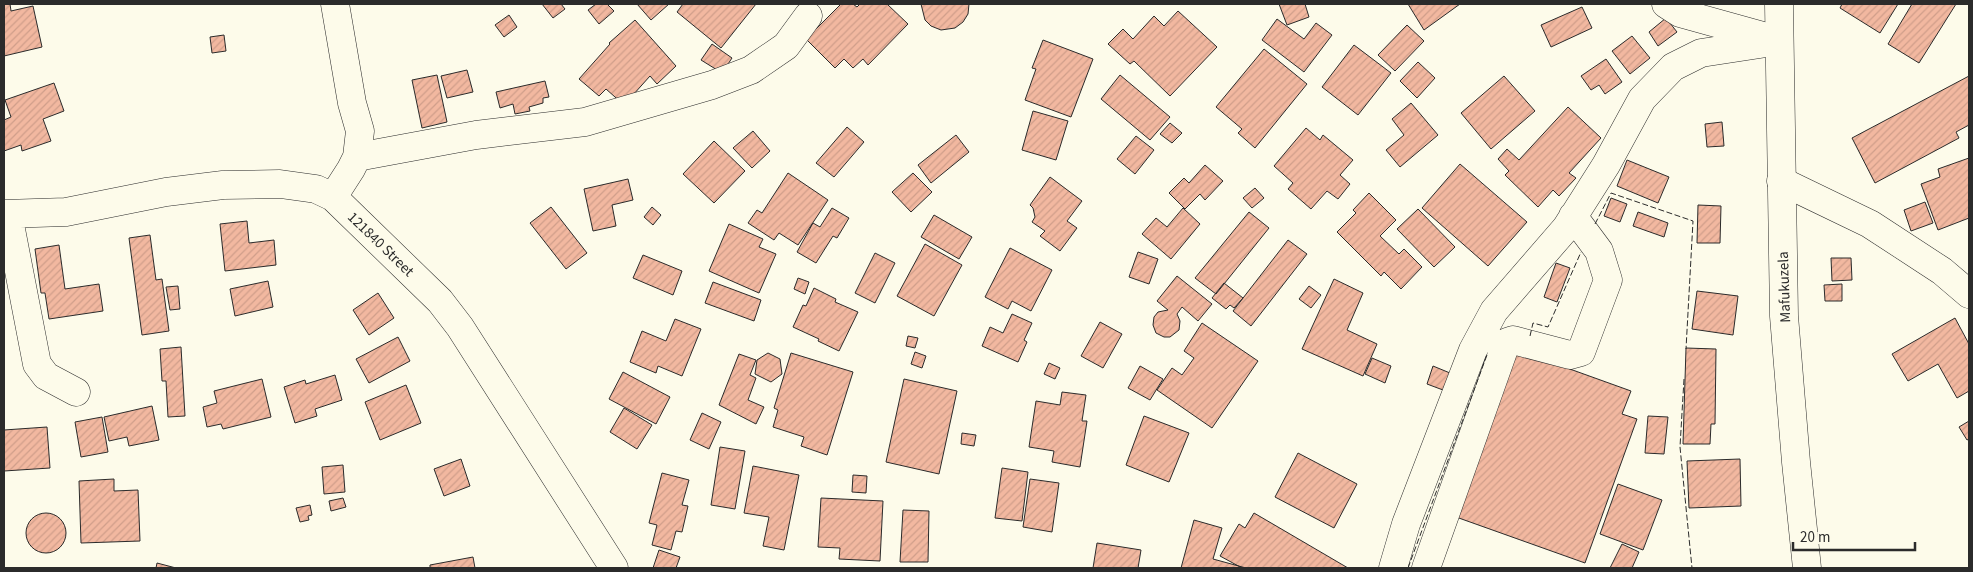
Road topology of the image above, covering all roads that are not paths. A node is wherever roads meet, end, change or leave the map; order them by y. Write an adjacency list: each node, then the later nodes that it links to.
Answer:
1 (335, 4): 6 (street)
2 (1666, 4): 5 (street)
3 (1779, 4): 5 (street, Mafukuzela)
4 (808, 16): 6 (street)
5 (1779, 41): 7 (street, Mafukuzela); 10 (street)
6 (357, 157): 8 (street)
7 (1781, 181): 11 (street); 16 (street, Mafukuzela)
8 (333, 197): 9 (street, 121840 Street); 13 (street, 121840 Street)
9 (6, 214): 12 (street)
10 (1573, 216): 14 (street); 15 (street)
11 (1969, 294)
12 (76, 392)
13 (614, 568)
14 (1393, 568)
15 (1426, 568)
16 (1807, 568)

